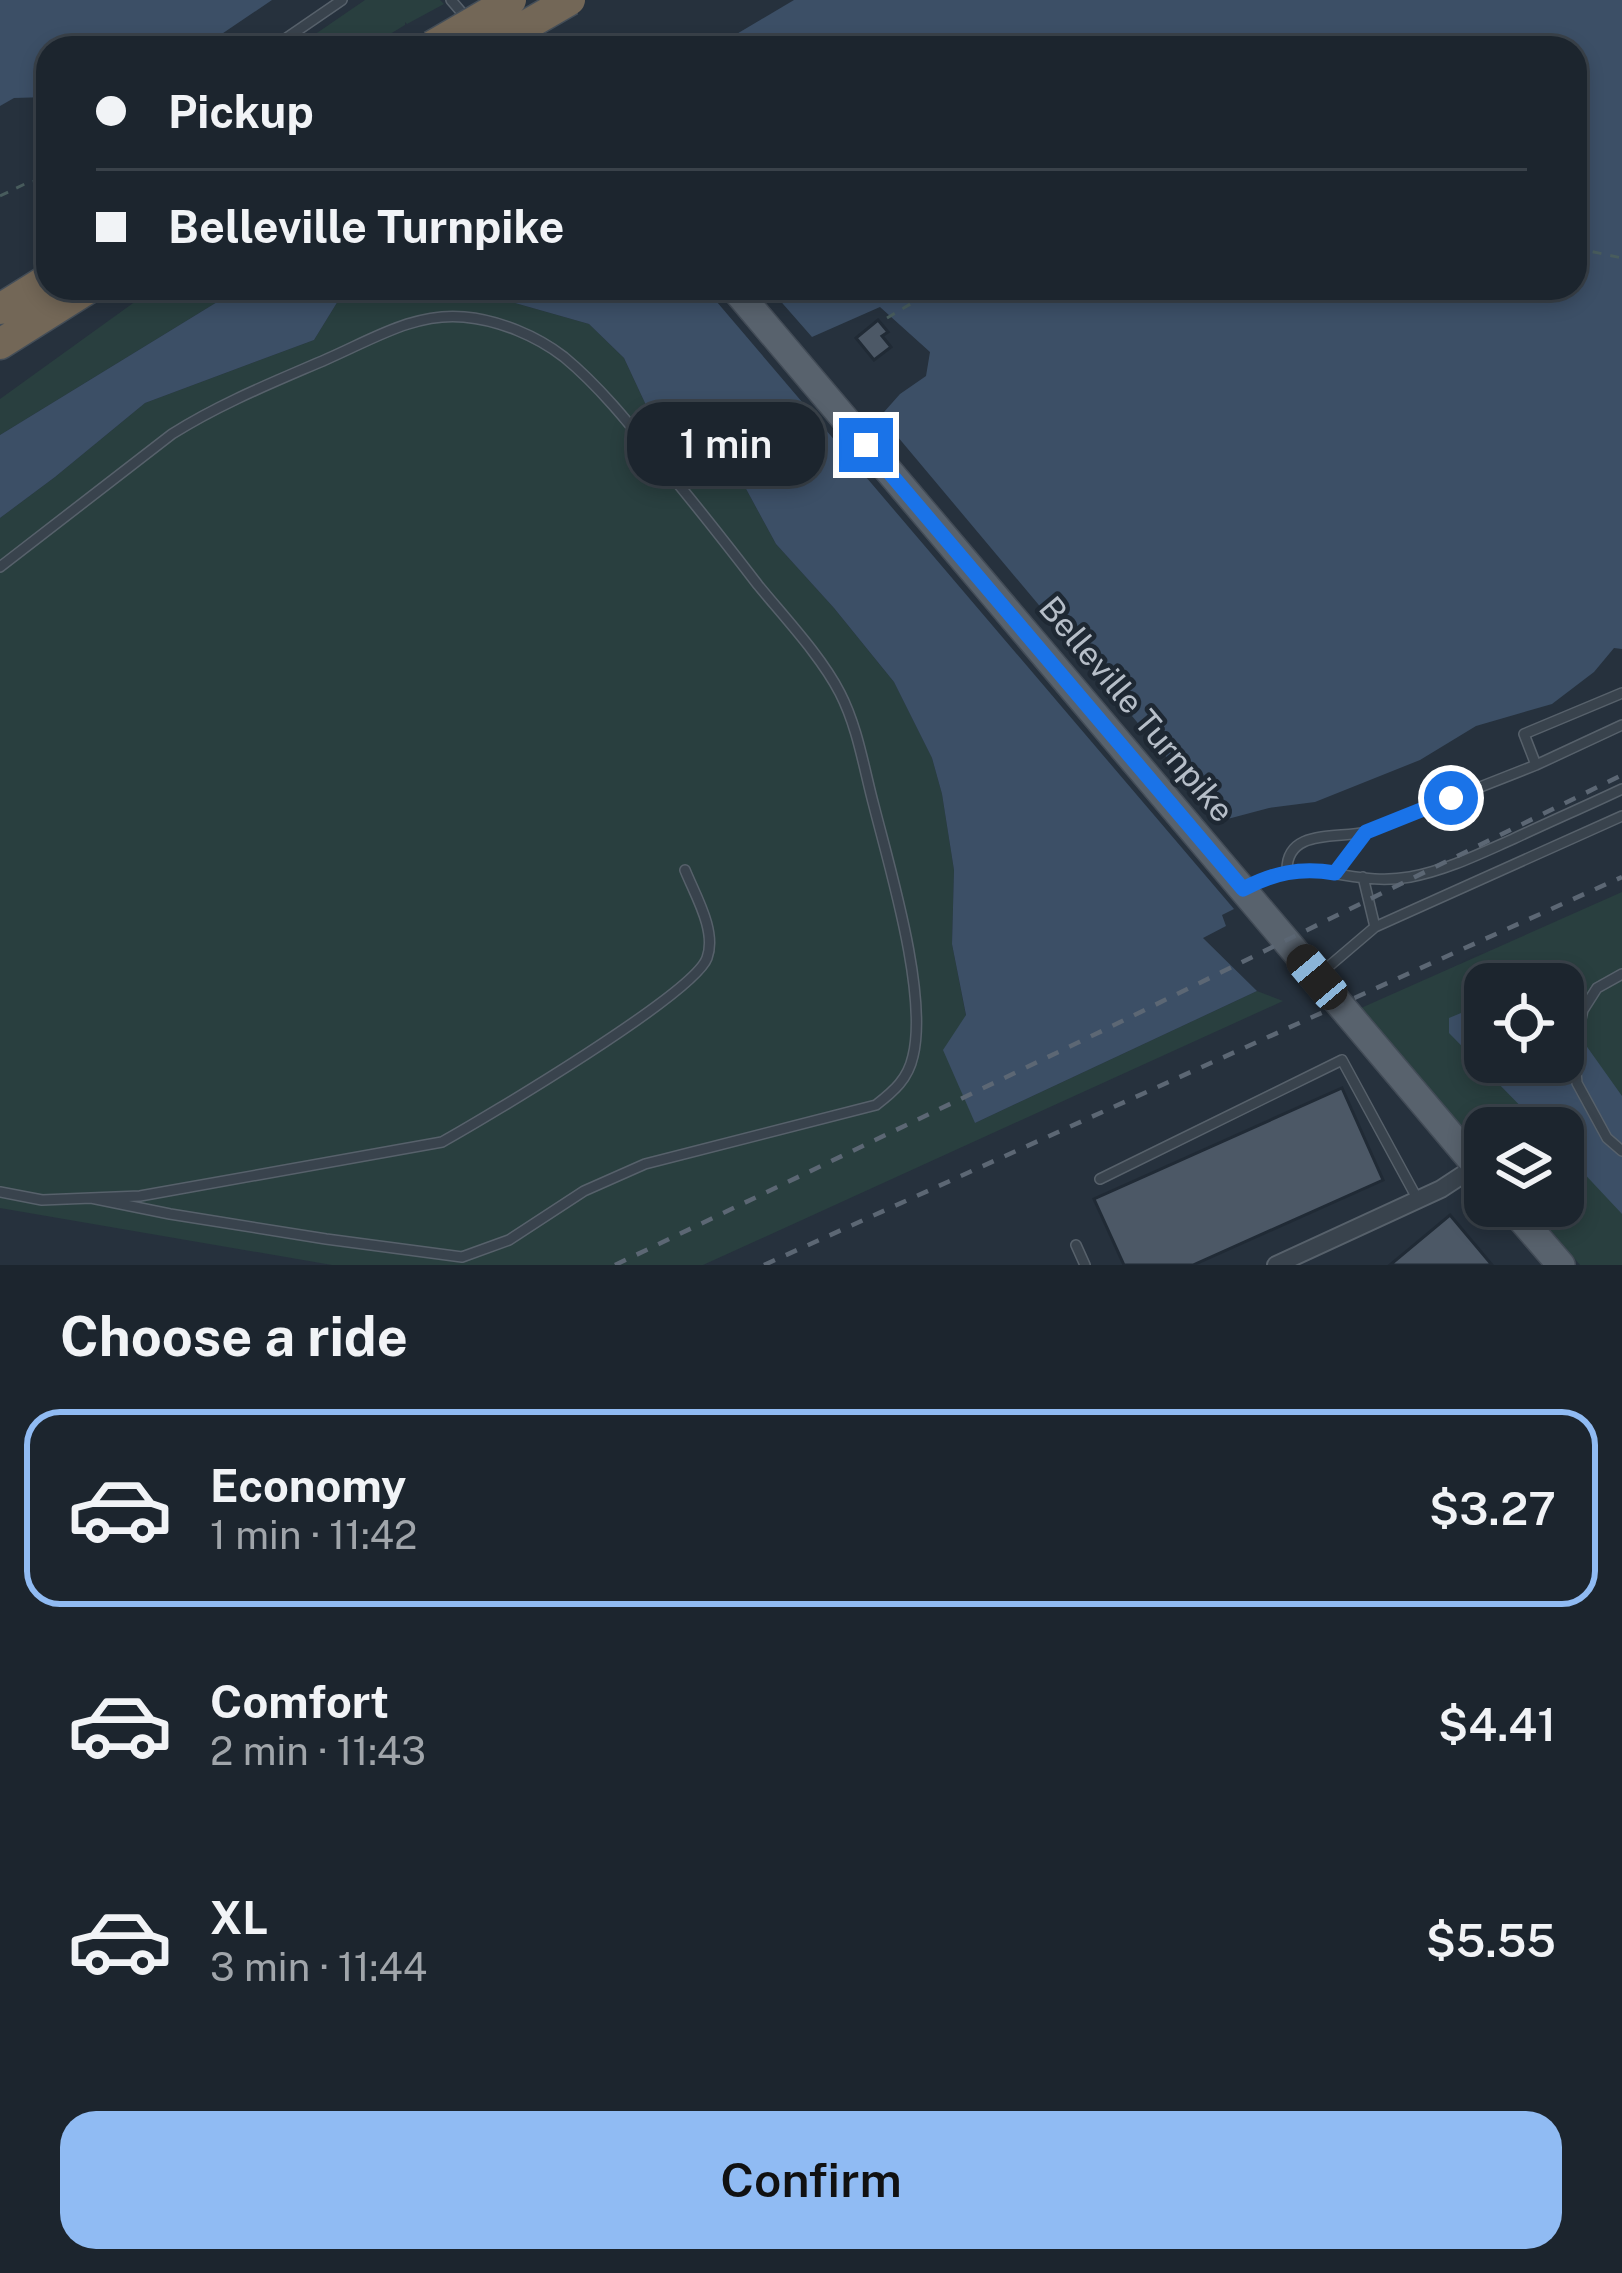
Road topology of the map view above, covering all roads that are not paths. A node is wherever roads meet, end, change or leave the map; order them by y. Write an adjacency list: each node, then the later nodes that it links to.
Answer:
1 (342, 0): 6 (lane)
2 (451, 0): 8 (lane)
3 (490, 0): 10 (main road)
4 (511, 0): 7 (highway, bridge)
5 (570, 0): 9 (highway, bridge)
6 (290, 36)
7 (449, 36)
8 (480, 36)
9 (510, 36)
10 (521, 36)
11 (36, 266): 12 (highway)
12 (0, 285)
13 (36, 287): 16 (highway)
14 (69, 300): 17 (highway)
15 (744, 300): 31 (main road, Belleville Turnpike)
16 (0, 310)
17 (32, 323): 18 (highway); 19 (highway)
18 (0, 344)
19 (0, 353)
20 (0, 567): 42 (lane)
21 (1622, 693): 23 (lane)
22 (1622, 725): 23 (lane)
23 (1536, 765): 26 (lane)
24 (1622, 789): 30 (lane)
25 (1622, 816): 32 (lane)
26 (1366, 832): 28 (lane); 29 (lane)
27 (686, 870): 42 (lane)
28 (1287, 871): 29 (lane); 31 (lane)
29 (1335, 873): 30 (lane)
30 (1363, 877): 32 (lane)
31 (1243, 889): 34 (main road, Belleville Turnpike)
32 (1375, 927): 34 (lane)
33 (1622, 974): 37 (lane)
34 (1317, 977): 35 (main road, Belleville Turnpike)
35 (1372, 1044): 36 (lane); 38 (main road, Belleville Turnpike)
36 (1342, 1060): 40 (lane); 43 (lane)
37 (1622, 1151)
38 (1464, 1152)
39 (1464, 1177): 43 (street)
40 (1100, 1179)
41 (0, 1192): 42 (lane)
42 (91, 1198)
43 (1418, 1200): 47 (street)
44 (1528, 1227): 48 (main road)
45 (1076, 1245): 46 (lane)
46 (1085, 1265)
47 (1276, 1265)
48 (1561, 1265)

